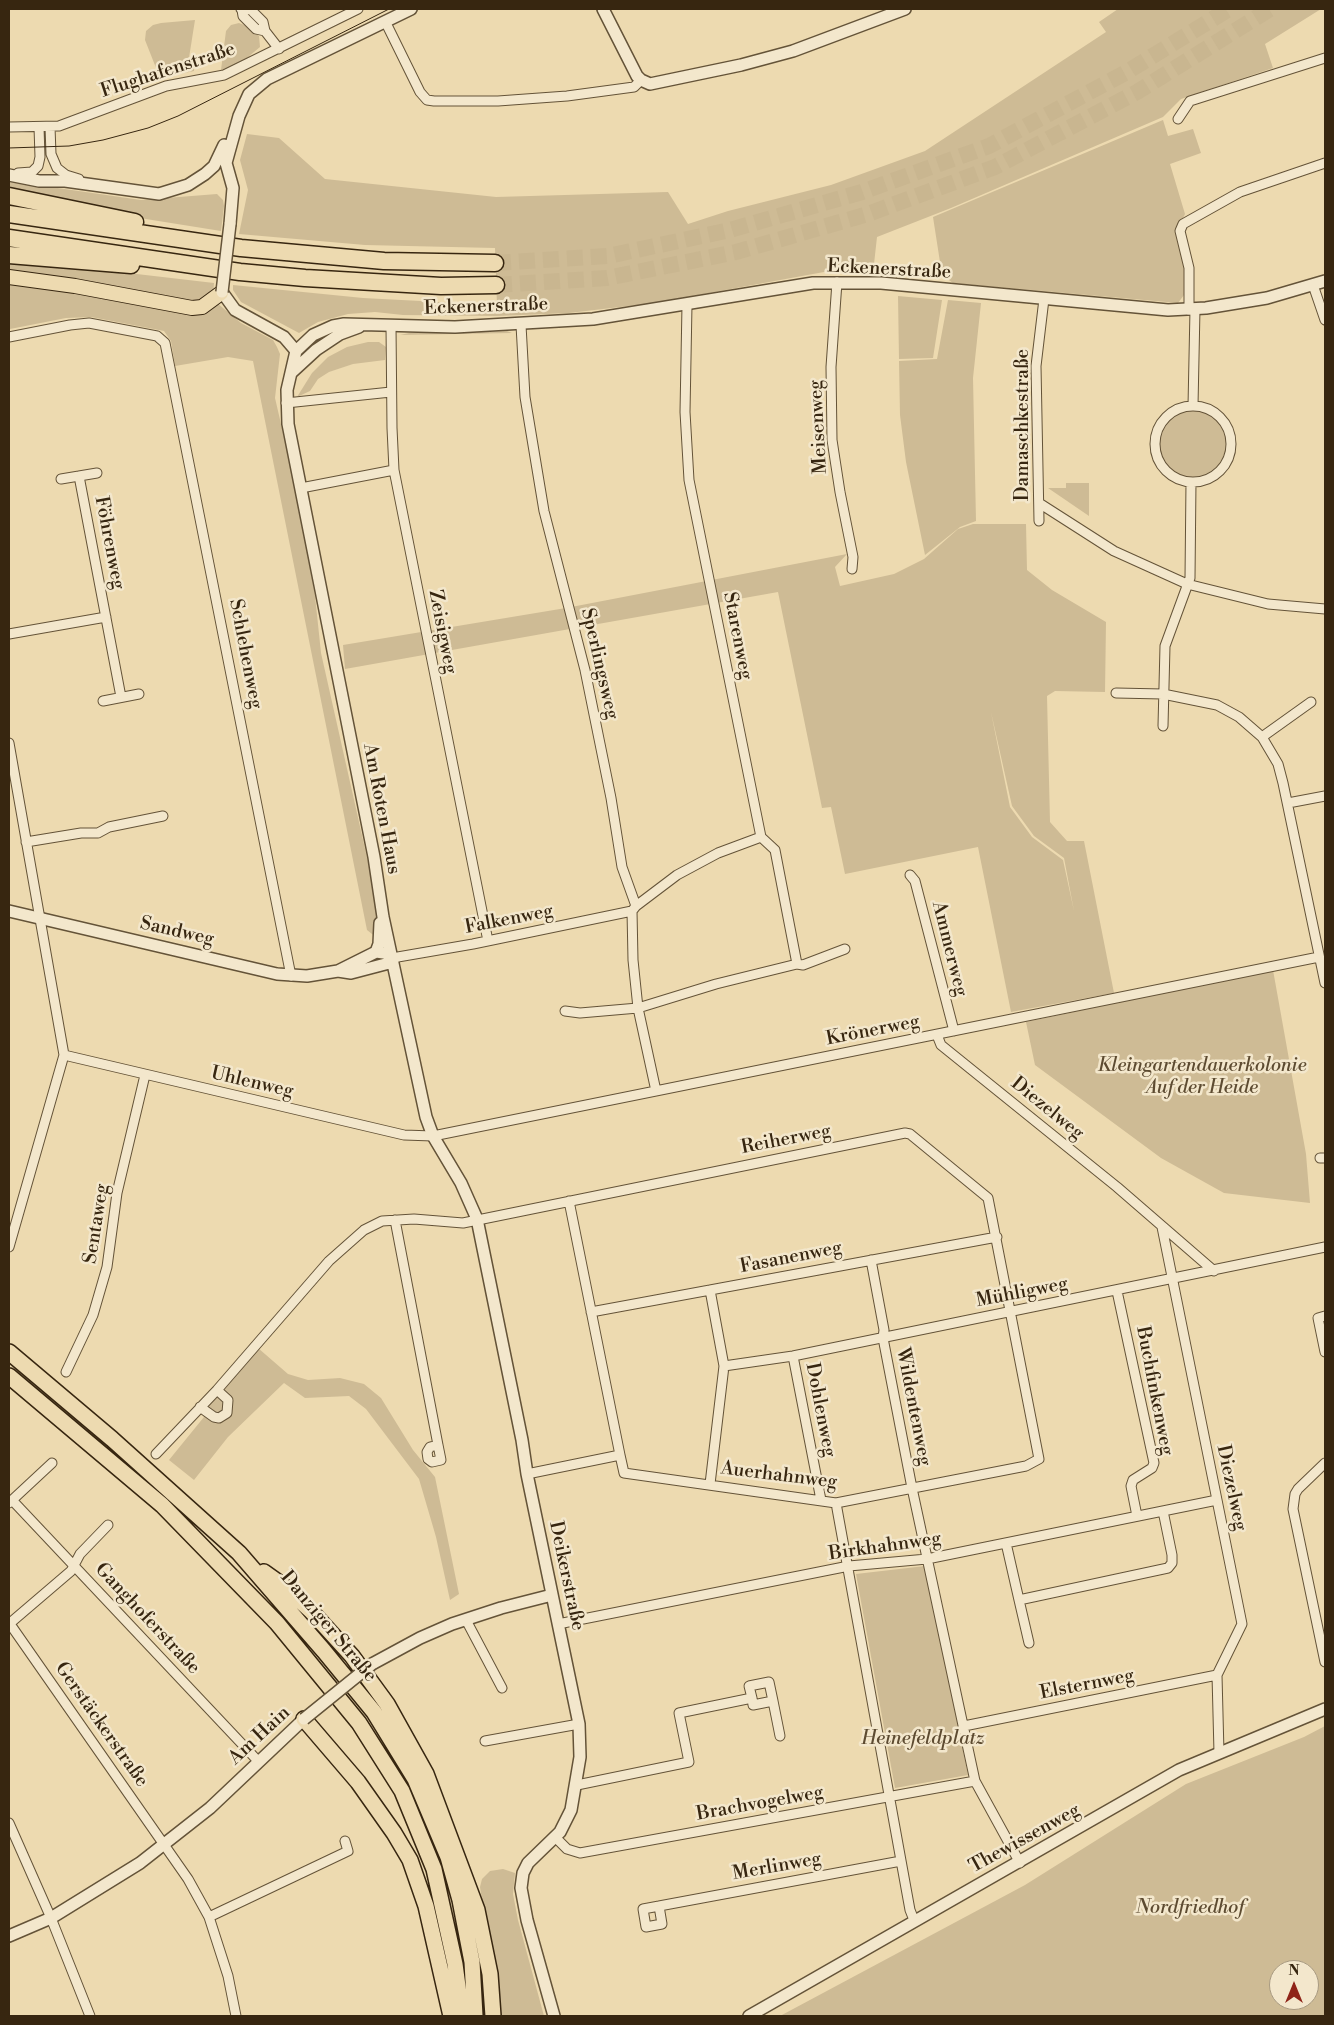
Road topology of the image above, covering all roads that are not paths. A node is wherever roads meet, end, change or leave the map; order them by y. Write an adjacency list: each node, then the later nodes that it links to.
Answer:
1 (241, 9): 7 (street)
2 (358, 9): 7 (street, Flughafenstraße)
3 (411, 9): 6 (street)
4 (603, 9): 9 (street)
5 (905, 9): 9 (street)
6 (385, 21): 9 (street); 14 (street)
7 (279, 49): 12 (street, Flughafenstraße)
8 (1325, 58): 10 (street)
9 (641, 80)
10 (1178, 119)
11 (9, 127): 13 (street, Flughafenstraße)
12 (50, 127): 13 (street, Flughafenstraße); 19 (street)
13 (39, 128): 18 (street)
14 (236, 128): 16 (street); 17 (street)
15 (1325, 163): 35 (street)
16 (214, 166): 17 (street); 19 (street)
17 (228, 173): 32 (street, bridge)
18 (9, 174): 19 (street)
19 (87, 184)
20 (9, 196): 23 (highway)
21 (9, 214): 23 (highway)
22 (9, 238): 25 (highway)
23 (268, 250): 26 (highway)
24 (9, 255): 25 (highway)
25 (174, 262): 30 (highway)
26 (495, 262)
27 (9, 277): 32 (main road)
28 (1325, 281): 31 (street, Eckenerstraße)
29 (837, 282): 33 (street, Eckenerstraße); 34 (street, Eckenerstraße); 54 (street, Meisenweg)
30 (496, 285)
31 (1313, 285): 35 (street, Eckenerstraße); 36 (street)
32 (221, 293): 41 (street)
33 (1044, 299): 35 (street, Eckenerstraße); 52 (street, Damaschkestraße)
34 (687, 304): 37 (street, Eckenerstraße); 71 (street, Starenweg)
35 (1192, 310): 45 (street)
36 (1325, 320)
37 (521, 325): 39 (street, Eckenerstraße); 74 (street, Sperlingsweg)
38 (360, 326): 39 (street, Eckenerstraße); 41 (street, Eckenerstraße); 42 (street, Eckenerstraße)
39 (391, 326): 43 (street, Zeisigweg)
40 (9, 337): 85 (street, Schlehenweg)
41 (296, 352): 42 (street, Am Roten Haus)
42 (291, 373): 44 (street, Am Roten Haus)
43 (391, 392): 44 (street); 46 (street, Zeisigweg)
44 (286, 403): 51 (street, Am Roten Haus)
45 (1193, 406): 50 (street); 50 (street)
46 (394, 470): 51 (street); 78 (street, Zeisigweg)
47 (97, 473): 48 (street, Föhrenweg)
48 (79, 476): 49 (street, Föhrenweg); 57 (street, Föhrenweg)
49 (61, 479)
50 (1191, 482): 55 (street)
51 (301, 488): 76 (street, Am Roten Haus)
52 (1039, 503): 53 (street, Damaschkestraße); 55 (street)
53 (1039, 521)
54 (852, 569)
55 (1187, 584): 56 (street); 61 (street)
56 (1325, 608)
57 (106, 617): 58 (street, Föhrenweg); 62 (street, Föhrenweg)
58 (9, 634)
59 (1116, 693): 61 (street)
60 (139, 694): 62 (street)
61 (1163, 694): 65 (street); 66 (street)
62 (121, 697): 63 (street)
63 (103, 701)
64 (1311, 702): 66 (street)
65 (1163, 726)
66 (1262, 737): 69 (street)
67 (9, 743): 72 (street)
68 (1325, 796): 69 (street)
69 (1288, 803): 81 (street)
70 (163, 816): 72 (street)
71 (761, 837): 74 (street, Falkenweg); 83 (street, Starenweg)
72 (26, 842): 77 (street)
73 (910, 875): 89 (street, Ammerweg)
74 (634, 908): 78 (street, Falkenweg); 87 (street, Sperlingsweg)
75 (9, 911): 77 (street, Sandweg)
76 (383, 917): 80 (street); 82 (street, Am Roten Haus)
77 (39, 918): 85 (street, Sandweg); 91 (street)
78 (488, 941): 82 (street, Falkenweg)
79 (844, 949): 83 (street)
80 (376, 952): 82 (street); 84 (street, Sandweg)
81 (1319, 956): 86 (street); 89 (street, Krönerweg)
82 (392, 958): 84 (street, Sandweg); 94 (street, Am Roten Haus)
83 (797, 964): 87 (street)
84 (338, 971): 85 (street, Sandweg)
85 (291, 976)
86 (1325, 983)
87 (638, 1008): 88 (street); 93 (street, Sperlingsweg)
88 (565, 1011)
89 (954, 1031): 90 (street, Krönerweg)
90 (936, 1035): 93 (street, Krönerweg); 98 (street, Diezelweg)
91 (64, 1055): 92 (street, Uhlenweg); 100 (street)
92 (145, 1075): 94 (street, Uhlenweg); 115 (street, Sentaweg)
93 (656, 1092): 94 (street, Krönerweg)
94 (433, 1136): 96 (street, Deikerstraße)
95 (569, 1201): 96 (street, Reiherweg); 99 (street, Reiherweg); 107 (street)
96 (477, 1219): 97 (street, Reiherweg); 124 (street, Deikerstraße)
97 (395, 1220): 117 (street, Reiherweg); 119 (street)
98 (1162, 1227): 103 (street, Diezelweg); 104 (street, Diezelweg)
99 (997, 1237): 102 (street, Fasanenweg); 108 (street)
100 (9, 1247)
101 (1325, 1248): 103 (street, Mühligweg)
102 (871, 1260): 105 (street, Fasanenweg); 110 (street, Wildentenweg)
103 (1214, 1271): 104 (street, Mühligweg)
104 (1172, 1280): 106 (street, Mühligweg); 128 (street, Diezelweg)
105 (710, 1290): 107 (street, Fasanenweg); 114 (street)
106 (1117, 1291): 108 (street, Mühligweg); 132 (street, Buchfinkenweg)
107 (591, 1312): 121 (street)
108 (1011, 1312): 110 (street, Mühligweg); 126 (street, Auerhahnweg)
109 (1325, 1316): 112 (street)
110 (883, 1338): 113 (street, Mühligweg); 126 (street, Wildentenweg)
111 (9, 1352): 135 (highway, Danziger Straße)
112 (1325, 1352)
113 (793, 1356): 114 (street, Mühligweg); 127 (street, Dohlenweg)
114 (724, 1366): 125 (street)
115 (66, 1372)
116 (9, 1376): 175 (highway, Danziger Straße)
117 (217, 1390): 118 (street, Reiherweg); 118 (street)
118 (200, 1408): 120 (street, Reiherweg)
119 (438, 1445)
120 (156, 1454)
121 (620, 1455): 124 (street); 125 (street, Auerhahnweg)
122 (52, 1463): 129 (street)
123 (1325, 1463): 145 (street)
124 (527, 1474): 139 (street, Deikerstraße)
125 (710, 1484): 127 (street, Auerhahnweg)
126 (912, 1488): 130 (street, Auerhahnweg); 136 (street, Wildentenweg)
127 (821, 1500): 130 (street, Auerhahnweg)
128 (1217, 1500): 131 (street, Birkhahnweg); 146 (street, Diezelweg)
129 (10, 1501): 137 (street, Ganghoferstraße)
130 (836, 1503): 138 (street)
131 (1163, 1511): 132 (street, Birkhahnweg); 140 (street)
132 (1137, 1516): 134 (street, Birkhahnweg)
133 (108, 1525): 137 (street)
134 (1006, 1543): 136 (street, Birkhahnweg); 140 (street)
135 (239, 1554): 176 (highway, Danziger Straße); 177 (highway)
136 (927, 1559): 138 (street, Birkhahnweg); 153 (street)
137 (74, 1565): 142 (street); 157 (street, Ganghoferstraße)
138 (849, 1566): 143 (street, Birkhahnweg); 160 (street)
139 (552, 1595): 141 (street, Am Hain); 143 (street, Deikerstraße)
140 (1019, 1600): 144 (street)
141 (466, 1620): 147 (street); 151 (street, Am Hain, bridge)
142 (9, 1624): 164 (street, Gerstäckerstraße)
143 (558, 1624): 152 (street, Deikerstraße)
144 (1028, 1643)
145 (1325, 1662)
146 (1217, 1675): 153 (street, Elsternweg); 156 (street, Diezelweg)
147 (502, 1688)
148 (752, 1698): 149 (street); 149 (street); 159 (street)
149 (773, 1701): 154 (street)
150 (1325, 1709): 156 (street, Thewissenweg)
151 (304, 1719): 157 (street, Am Hain); 174 (highway)
152 (579, 1724): 155 (street); 159 (street, Deikerstraße)
153 (964, 1726): 158 (street)
154 (780, 1736)
155 (485, 1741)
156 (1219, 1753): 166 (street, Thewissenweg)
157 (258, 1761): 164 (street, Am Hain)
158 (975, 1781): 160 (street, Brachvogelweg); 166 (street)
159 (577, 1785): 162 (street, Deikerstraße)
160 (890, 1796): 162 (street, Brachvogelweg); 165 (street)
161 (9, 1823): 169 (street)
162 (555, 1837): 178 (street, Deikerstraße)
163 (344, 1842): 168 (street)
164 (165, 1844): 168 (street, Gerstäckerstraße); 169 (street, Am Hain)
165 (901, 1861): 167 (street, Merlinweg); 170 (street)
166 (1020, 1863): 170 (street, Thewissenweg)
167 (659, 1906)
168 (209, 1917): 173 (street, Gerstäckerstraße)
169 (51, 1918): 171 (street, Am Hain); 172 (street)
170 (914, 1920): 179 (street, Thewissenweg)
171 (9, 1936)
172 (90, 2016)
173 (236, 2016)
174 (451, 2016)
175 (462, 2016)
176 (475, 2016)
177 (493, 2016)
178 (554, 2016)
179 (749, 2016)

